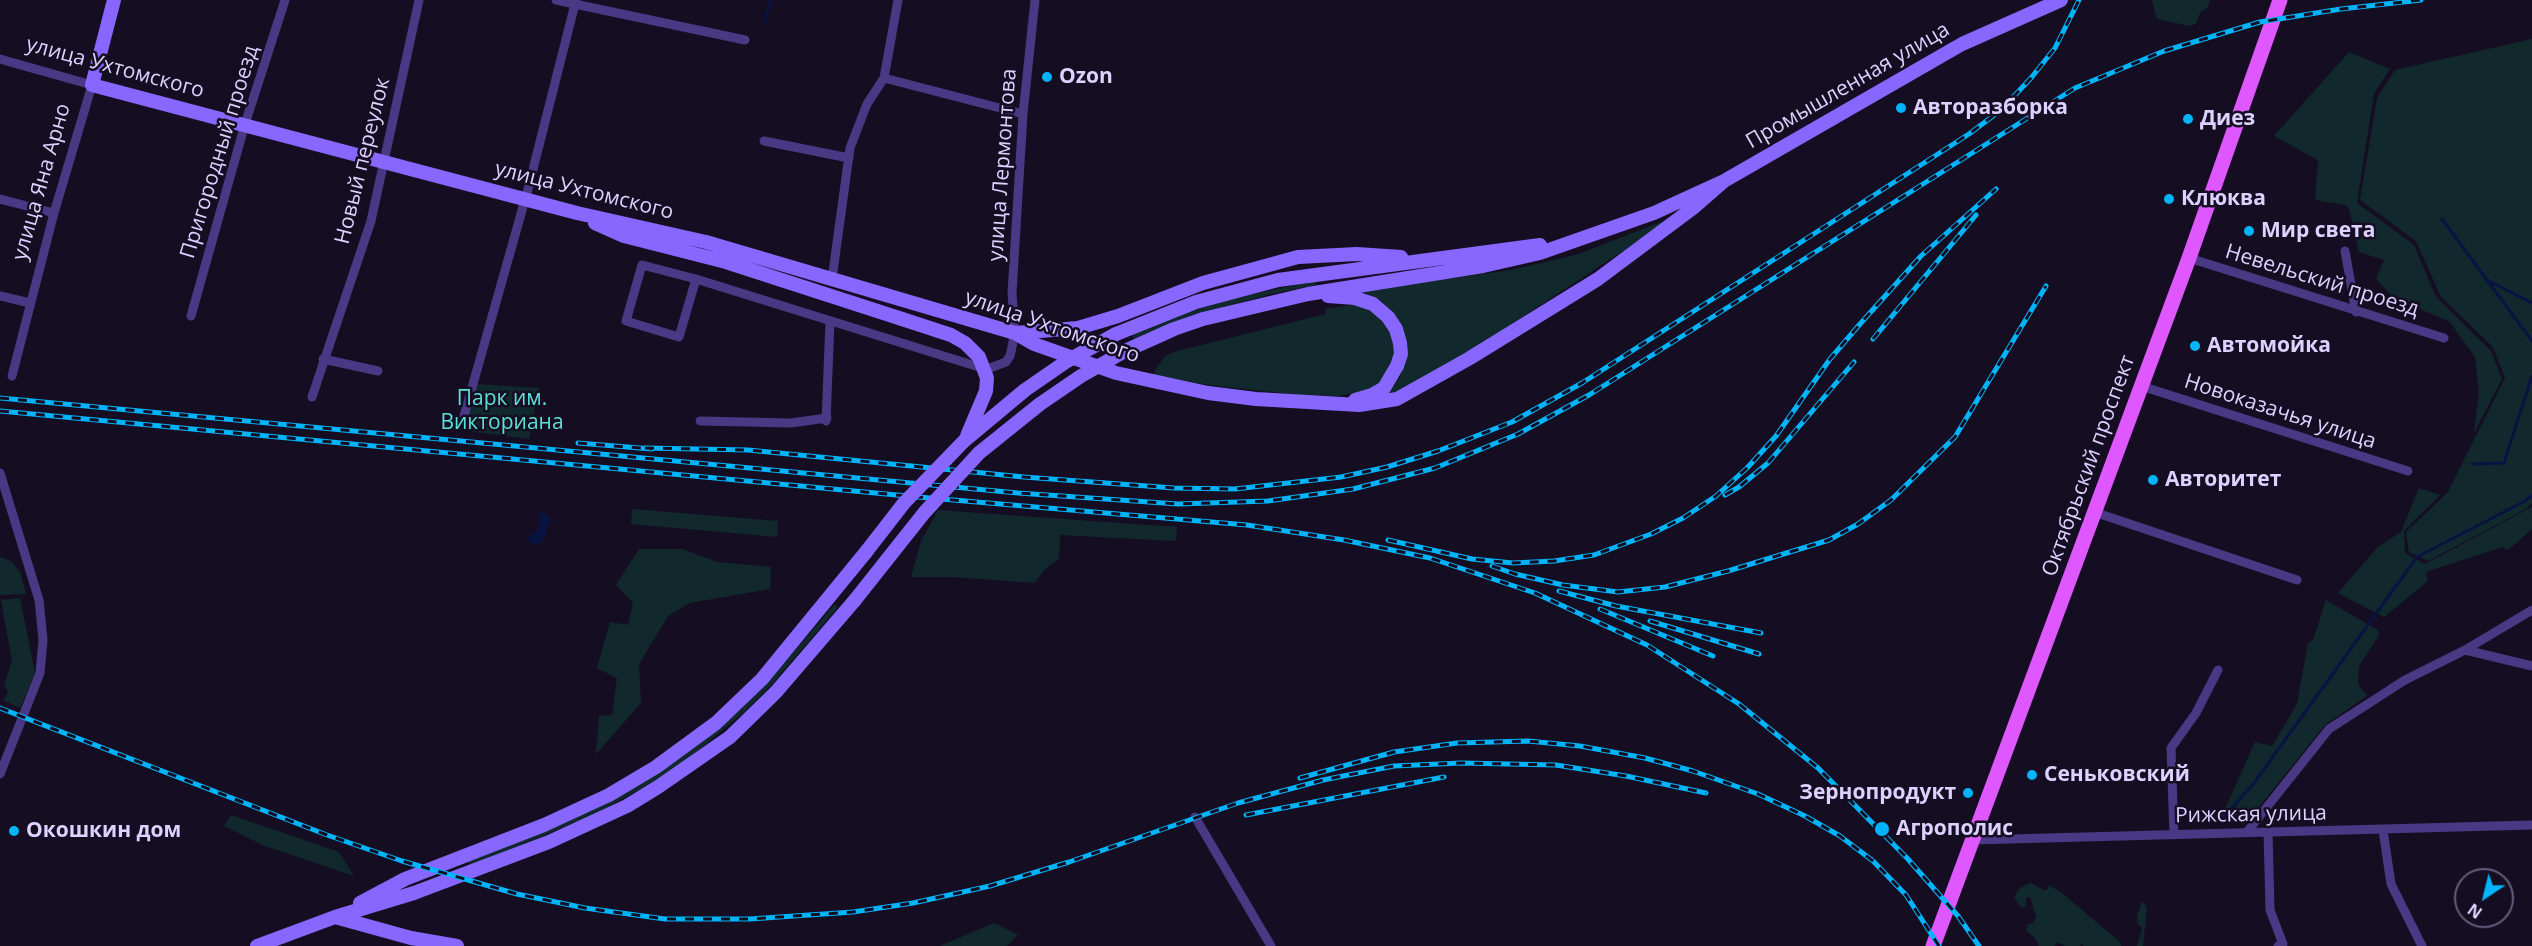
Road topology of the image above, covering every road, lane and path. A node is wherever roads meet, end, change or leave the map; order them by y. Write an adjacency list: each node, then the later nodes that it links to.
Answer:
1 (114, 0): 13 (main road, улица Яна Арно)
2 (285, 0): 15 (street, Пригородный проезд)
3 (419, 0): 18 (street, Новый переулок)
4 (556, 0): 9 (street)
5 (898, 0): 12 (street)
6 (1035, 0): 14 (street, улица Лермонтова)
7 (2061, 0): 19 (main road, Промышленная улица)
8 (2280, 0): 26 (main road, Октябрьский проспект)
9 (576, 2): 10 (street); 21 (street)
10 (745, 40)
11 (0, 59): 13 (street, улица Ухтомского)
12 (884, 78): 14 (street); 17 (street)
13 (92, 85): 15 (main road, улица Ухтомского); 22 (street, улица Яна Арно)
14 (1023, 114): 36 (street, улица Лермонтова)
15 (245, 124): 18 (main road, улица Ухтомского); 34 (street, Пригородный проезд)
16 (764, 141): 17 (street)
17 (849, 158): 29 (street)
18 (383, 163): 21 (main road, улица Ухтомского); 38 (street, Новый переулок)
19 (1724, 182): 24 (main road); 43 (main road, улица Ухтомского)
20 (0, 199): 22 (street)
21 (525, 200): 23 (main road, улица Ухтомского); 44 (street)
22 (54, 213): 32 (street, улица Яна Арно)
23 (577, 213): 29 (main road, улица Ухтомского); 46 (main road, bridge)
24 (1569, 242): 27 (main road); 30 (main road)
25 (2345, 251): 33 (street)
26 (2189, 258): 33 (street, Невельский проезд); 41 (main road, Октябрьский проспект)
27 (1430, 259): 36 (main road); 46 (main road, bridge)
28 (696, 279): 28 (street); 35 (street)
29 (832, 279): 36 (main road, улица Ухтомского)
30 (1308, 294): 43 (main road); 63 (main road, bridge)
31 (0, 296): 32 (street)
32 (30, 303): 40 (street, улица Яна Арно)
33 (2356, 312): 37 (street, Невельский проезд)
34 (191, 316)
35 (830, 321): 36 (street); 45 (street)
36 (1015, 333): 43 (main road, улица Ухтомского)
37 (2444, 338)
38 (323, 359): 39 (street); 42 (street, Новый переулок)
39 (378, 371)
40 (12, 376)
41 (2141, 386): 47 (street, Новоказачья улица); 49 (main road, Октябрьский проспект)
42 (312, 397)
43 (1336, 404)
44 (464, 416)
45 (700, 421)
46 (965, 440): 63 (main road, bridge)
47 (2408, 471)
48 (0, 473): 55 (street)
49 (2094, 512): 50 (street); 62 (main road, Октябрьский проспект)
50 (2297, 580)
51 (2532, 610): 52 (street)
52 (2465, 651): 53 (street); 60 (street)
53 (2532, 666)
54 (2217, 670): 61 (street)
55 (0, 774)
56 (1195, 817): 66 (street)
57 (2532, 825): 58 (street, Рижская улица)
58 (2383, 830): 59 (street, Рижская улица); 69 (street)
59 (2268, 831): 60 (street, Рижская улица); 68 (street)
60 (2247, 832): 61 (street, Рижская улица)
61 (2174, 835): 62 (street, Рижская улица)
62 (1972, 840): 67 (main road, Октябрьский проспект)
63 (335, 917): 64 (main road); 65 (main road)
64 (258, 946)
65 (457, 946)
66 (1271, 946)
67 (1933, 946)
68 (2278, 946)
69 (2422, 946)

